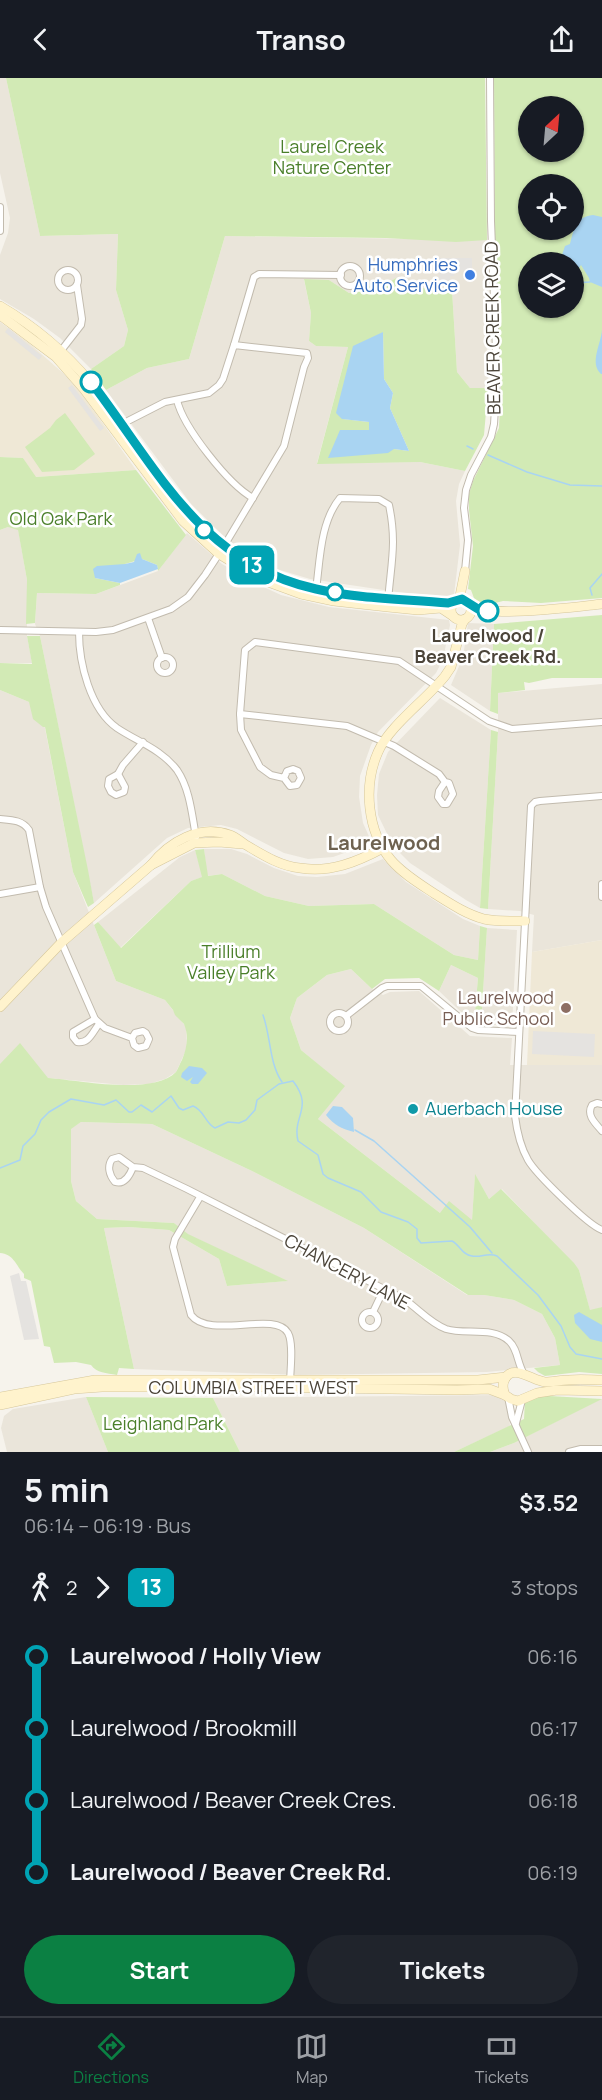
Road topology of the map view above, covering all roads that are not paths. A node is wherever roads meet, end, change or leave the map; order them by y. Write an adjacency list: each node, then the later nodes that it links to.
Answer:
1 (490, 78): 14 (street, BEAVER CREEK ROAD)
2 (0, 207): 3 (street)
3 (0, 231)
4 (341, 275): 8 (street)
5 (77, 285): 9 (street)
6 (0, 306): 9 (street)
7 (0, 315): 9 (street)
8 (234, 345): 10 (street); 12 (street)
9 (59, 354): 11 (street)
10 (177, 400): 11 (street); 12 (street)
11 (119, 426): 13 (street)
12 (253, 498): 13 (street)
13 (221, 550): 15 (street); 22 (street)
14 (465, 571): 16 (street, BEAVER CREEK ROAD); 18 (street, BEAVER CREEK ROAD)
15 (315, 593): 17 (street); 17 (street)
16 (456, 601): 17 (street); 18 (street); 21 (street)
17 (388, 603): 21 (street)
18 (469, 603): 20 (street); 23 (street)
19 (602, 604): 20 (street)
20 (524, 611): 23 (street)
21 (454, 617): 23 (street); 26 (street)
22 (148, 618): 25 (street); 27 (street)
23 (467, 618): 26 (street)
24 (0, 630): 25 (street)
25 (79, 632): 31 (street)
26 (455, 647): 28 (street)
27 (162, 658)
28 (437, 687): 29 (street); 30 (street); 32 (street)
29 (240, 714): 32 (street); 34 (street)
30 (602, 722)
31 (143, 742): 33 (street); 38 (street)
32 (384, 742): 35 (street); 39 (street)
33 (118, 774)
34 (284, 778)
35 (445, 782)
36 (602, 796): 44 (street)
37 (0, 819): 41 (street)
38 (196, 839): 39 (street); 45 (street)
39 (383, 848): 44 (street)
40 (602, 884): 43 (street)
41 (40, 887): 42 (street); 45 (street)
42 (0, 894)
43 (602, 897)
44 (525, 921): 48 (street)
45 (62, 942): 46 (street); 49 (street)
46 (0, 1007)
47 (346, 1016): 48 (street)
48 (519, 1032): 54 (street)
49 (132, 1038)
50 (602, 1104): 51 (street)
51 (602, 1131)
52 (133, 1167): 52 (street); 53 (street, CHANCERY LANE)
53 (200, 1197): 55 (street, CHANCERY LANE); 61 (street)
54 (602, 1230)
55 (384, 1288): 56 (street); 57 (street, CHANCERY LANE)
56 (373, 1312)
57 (517, 1359): 58 (street); 59 (street, CHANCERY LANE)
58 (508, 1376): 59 (street); 61 (street, COLUMBIA STREET WEST); 65 (street)
59 (526, 1376): 60 (street); 67 (street)
60 (602, 1380)
61 (290, 1383): 64 (street, COLUMBIA STREET WEST); 65 (street, COLUMBIA STREET WEST); 68 (street, COLUMBIA STREET WEST)
62 (0, 1390): 64 (street)
63 (602, 1391): 67 (street)
64 (19, 1393): 66 (street, COLUMBIA STREET WEST)
65 (507, 1396): 67 (street); 71 (street)
66 (0, 1397)
67 (525, 1398): 71 (street)
68 (10, 1403): 69 (street, COLUMBIA STREET WEST); 70 (street)
69 (0, 1405)
70 (0, 1414)
71 (516, 1423): 73 (street)
72 (602, 1449): 74 (street)
73 (528, 1452)
74 (569, 1452)

